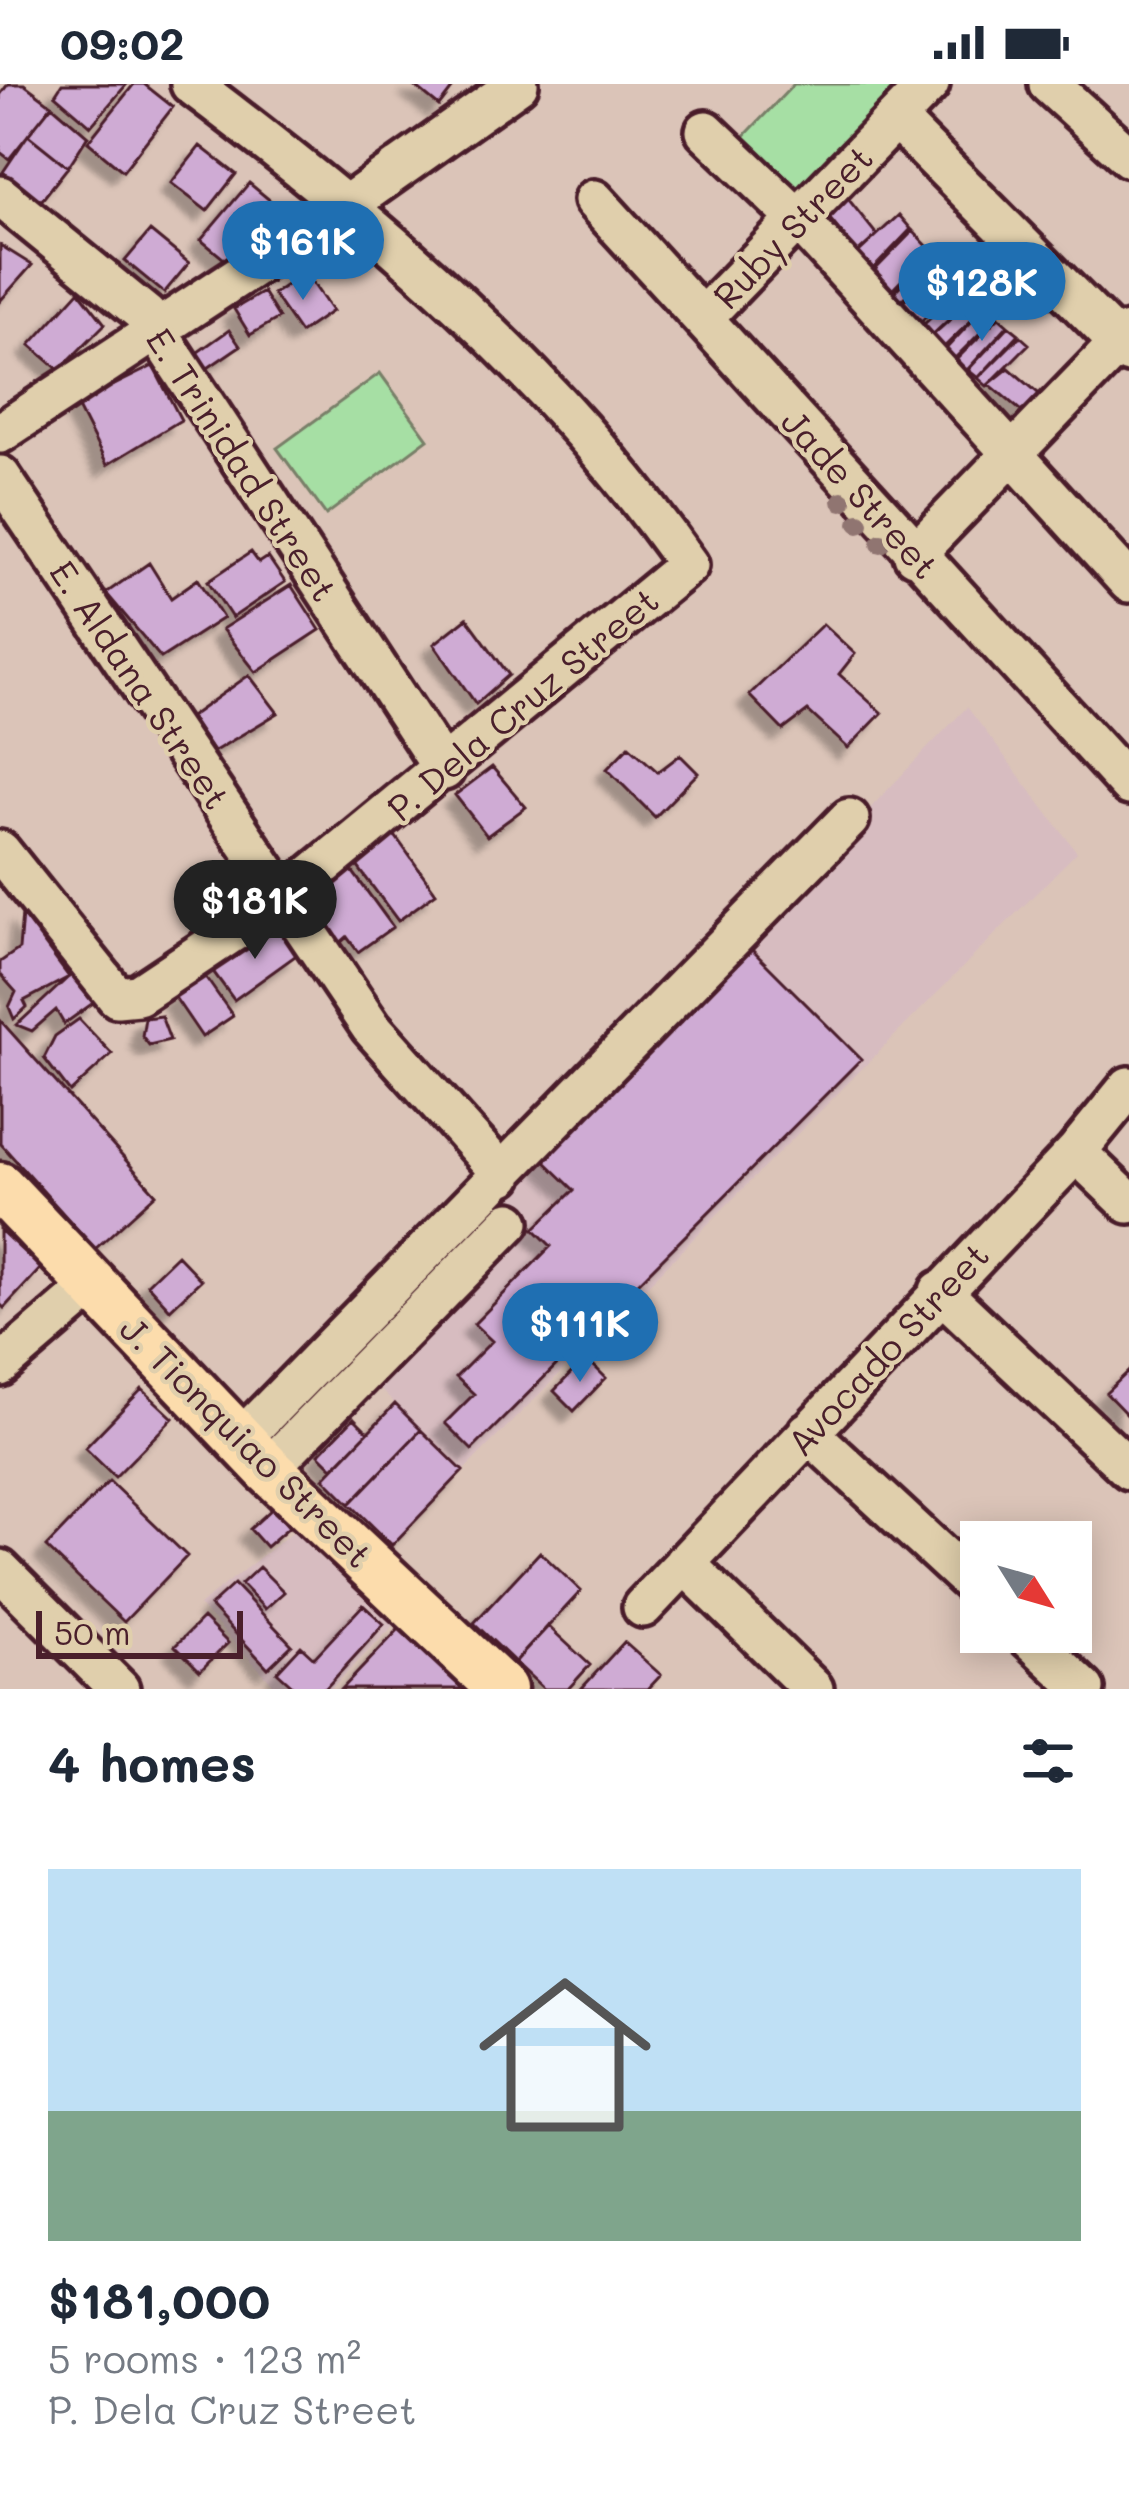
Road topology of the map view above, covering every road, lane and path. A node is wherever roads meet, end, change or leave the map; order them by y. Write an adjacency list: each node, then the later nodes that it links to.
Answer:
1 (191, 84): 10 (street)
2 (518, 84): 10 (street)
3 (929, 84): 5 (street, Ruby Street)
4 (1049, 84): 7 (street)
5 (896, 119): 11 (street, Ruby Street); 14 (street)
6 (706, 131): 11 (street)
7 (1129, 157)
8 (0, 196): 13 (street, E. Trinidad Street)
9 (594, 200): 12 (street, Jade Street)
10 (350, 203): 13 (street); 20 (street, P. Dela Cruz Street)
11 (799, 220): 12 (street, Ruby Street); 16 (street)
12 (704, 316): 18 (street, Jade Street)
13 (156, 330): 15 (street); 20 (street, E. Trinidad Street)
14 (1126, 343): 16 (street)
15 (0, 434)
16 (1010, 456): 18 (street); 19 (street)
17 (0, 476): 24 (street, E. Aldana Street)
18 (914, 555): 21 (street, Jade Street)
19 (1129, 582)
20 (444, 770): 24 (street, P. Dela Cruz Street)
21 (1129, 785)
22 (850, 819): 27 (street)
23 (0, 851): 24 (street, P. Dela Cruz Street)
24 (285, 897): 27 (street, E. Aldana Street)
25 (1129, 1088): 26 (street, Avocado Street)
26 (1076, 1152): 29 (street); 32 (street, Avocado Street)
27 (503, 1175): 35 (street)
28 (0, 1186): 31 (main road, J. Tionquiao Street)
29 (1129, 1203)
30 (510, 1222): 35 (street)
31 (93, 1286): 33 (street); 35 (main road, J. Tionquiao Street)
32 (940, 1291): 34 (street, Avocado Street); 36 (street)
33 (0, 1366)
34 (808, 1432): 37 (street, Avocado Street); 39 (street)
35 (254, 1454): 43 (main road, J. Tionquiao Street)
36 (1129, 1469)
37 (684, 1563): 40 (street, Avocado Street); 44 (street)
38 (0, 1570): 42 (street)
39 (960, 1573)
40 (643, 1607)
41 (1045, 1653): 45 (street)
42 (118, 1689)
43 (502, 1689)
44 (813, 1689)
45 (1084, 1689)

